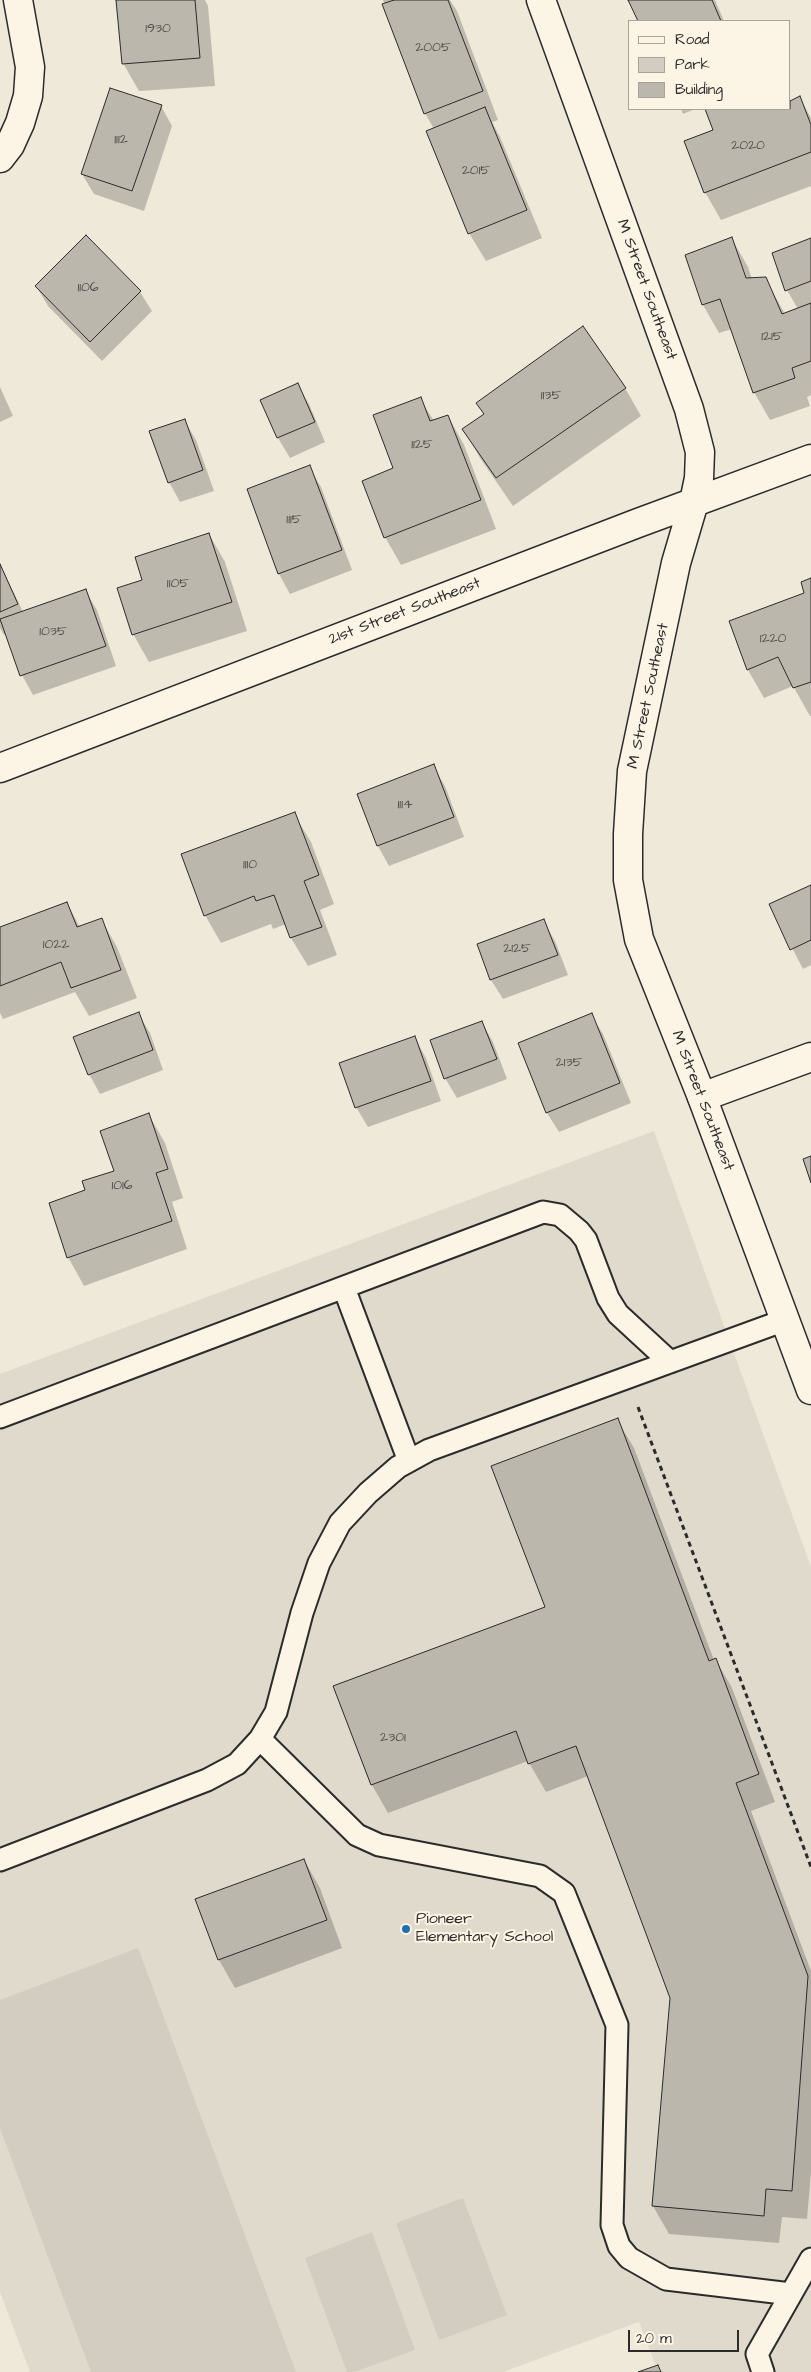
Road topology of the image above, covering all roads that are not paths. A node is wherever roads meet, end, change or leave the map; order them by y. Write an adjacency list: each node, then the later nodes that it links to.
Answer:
1 (18, 0): 3 (street)
2 (541, 0): 5 (street, M Street Southeast)
3 (0, 158)
4 (811, 459): 5 (street, 21st Street Southeast)
5 (694, 502): 6 (street, 21st Street Southeast); 8 (street, M Street Southeast)
6 (0, 768)
7 (811, 1057): 8 (street)
8 (702, 1097): 10 (street, M Street Southeast)
9 (344, 1288): 11 (lane); 13 (lane); 14 (lane)
10 (785, 1320): 11 (lane); 12 (street, M Street Southeast)
11 (670, 1362): 14 (lane)
12 (811, 1390)
13 (0, 1417)
14 (409, 1461): 15 (lane)
15 (260, 1739): 16 (lane); 18 (lane)
16 (0, 1860)
17 (811, 2259): 18 (lane)
18 (792, 2294): 19 (lane)
19 (764, 2372)

